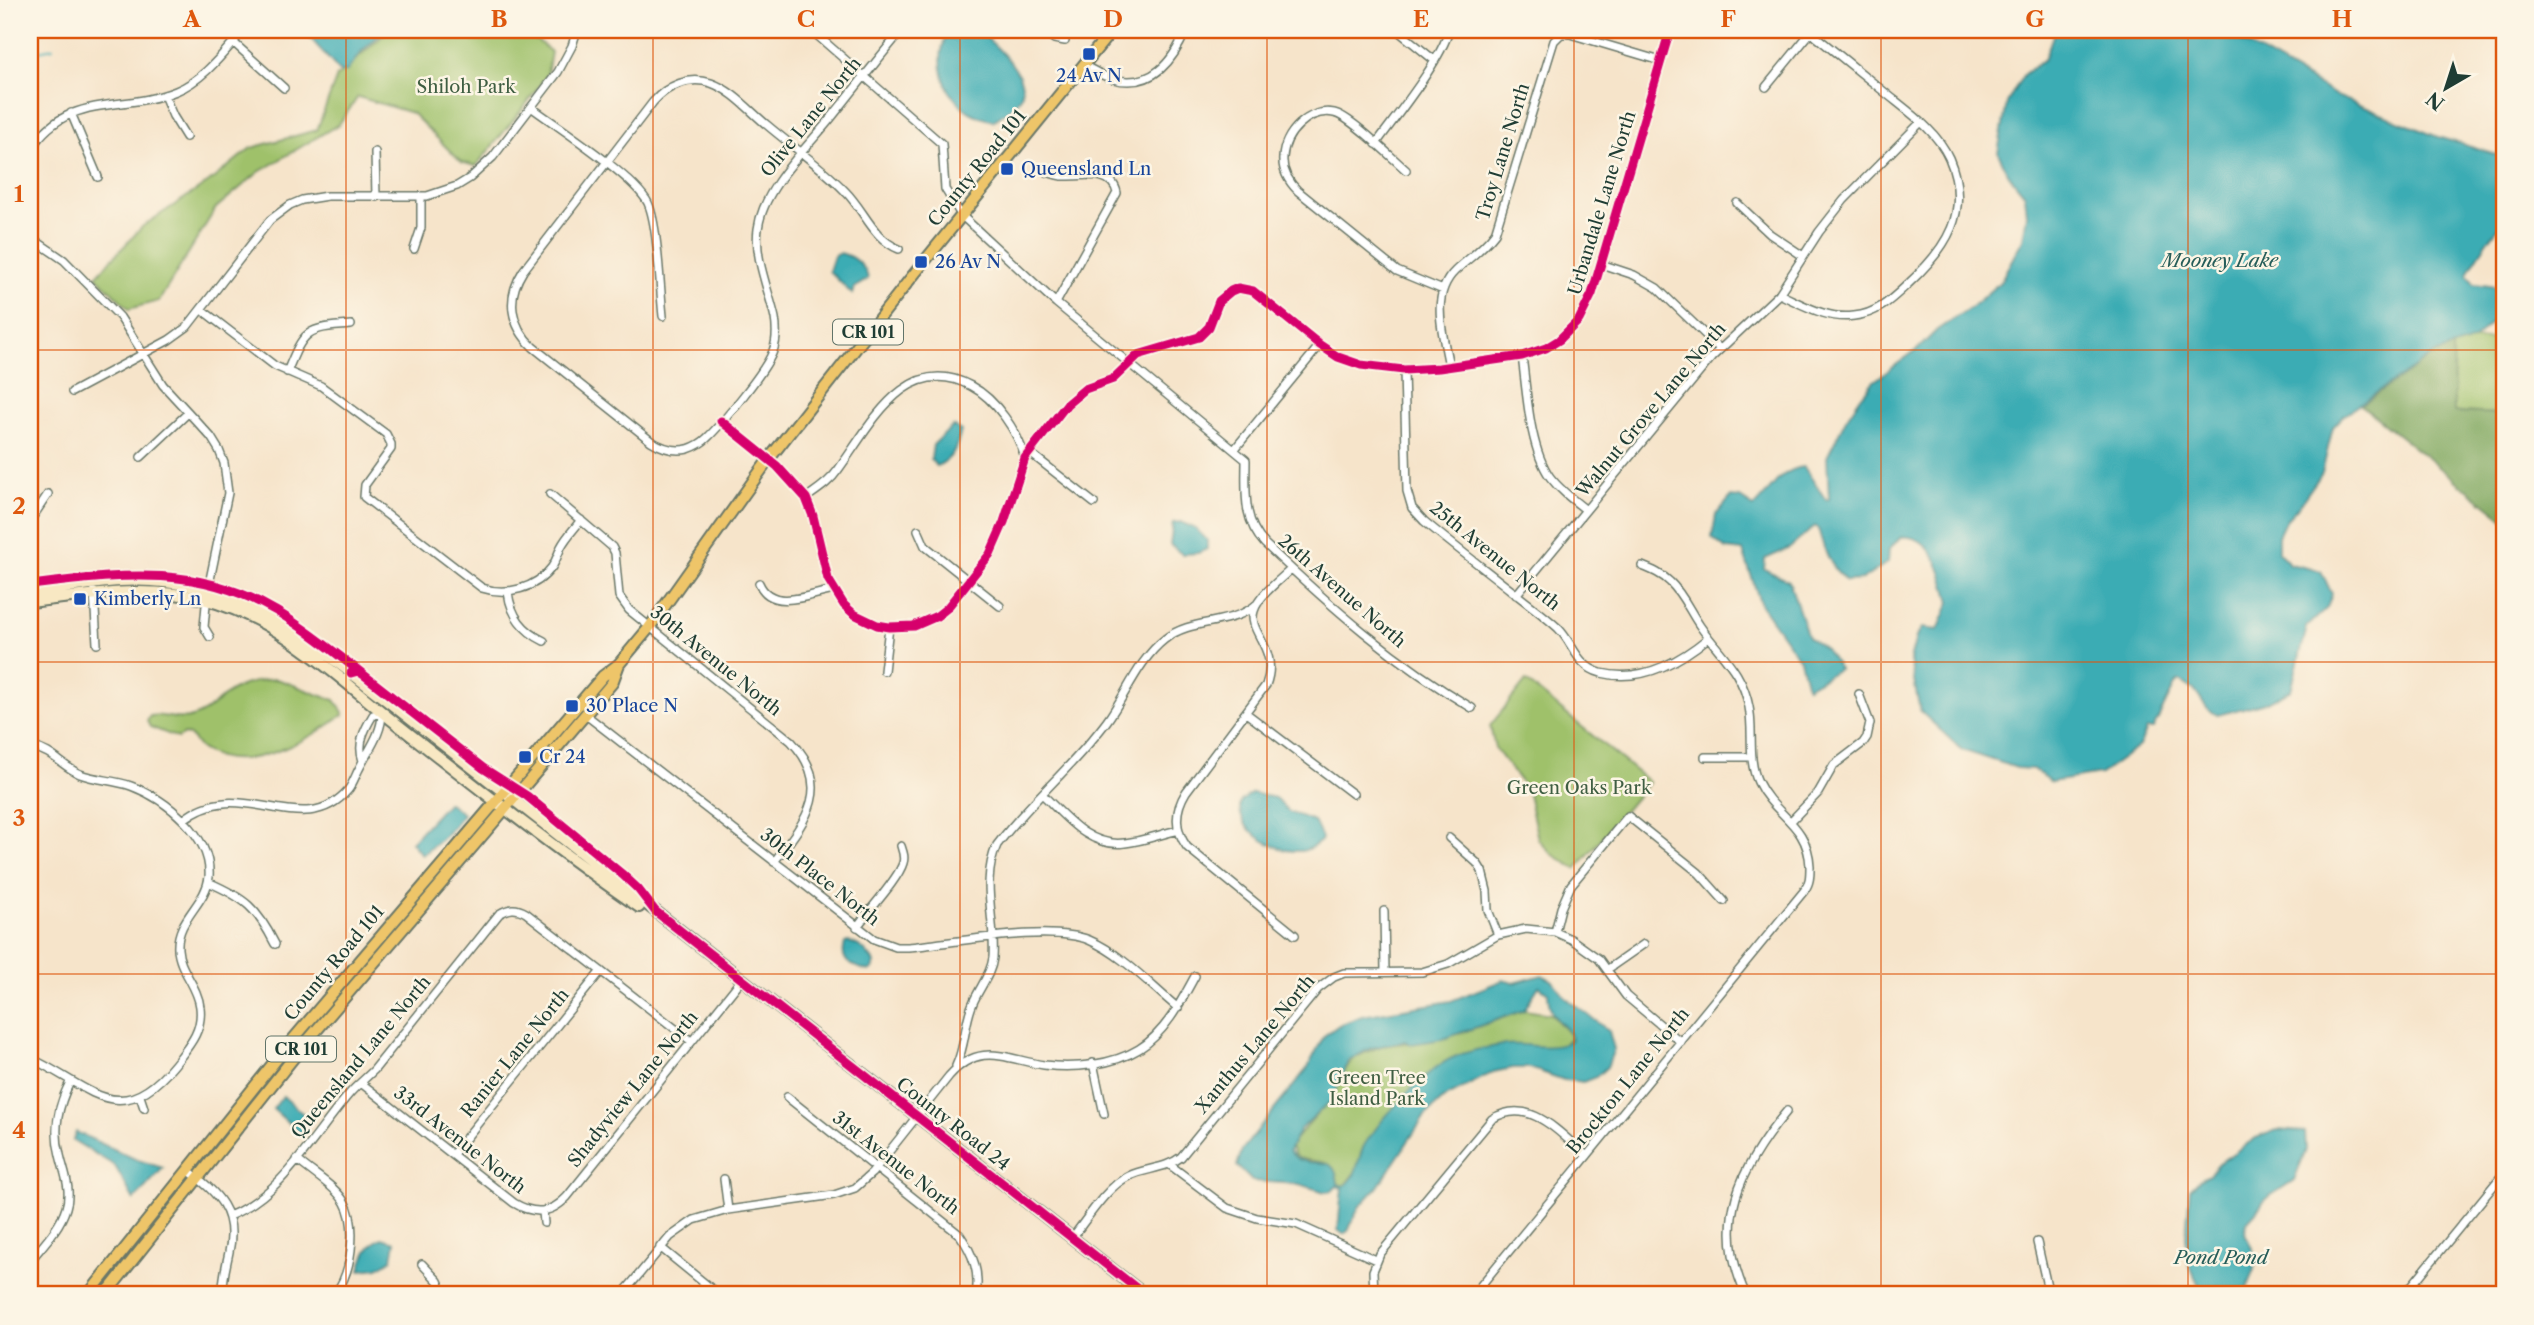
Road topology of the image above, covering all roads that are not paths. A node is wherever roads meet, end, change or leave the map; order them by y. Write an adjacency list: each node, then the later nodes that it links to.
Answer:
1 (244, 30): 13 (street)
2 (577, 30): 21 (street)
3 (811, 30): 17 (street)
4 (902, 30): 17 (street, Olive Lane North)
5 (1042, 30): 12 (street)
6 (1112, 30): 16 (main road, County Road 101 / CR 101)
7 (1186, 30): 16 (street)
8 (1397, 30): 14 (street)
9 (1449, 30): 14 (street)
10 (1670, 30): 15 (street, Urbandale Lane North)
11 (1809, 31): 18 (street); 23 (street)
12 (1065, 41)
13 (233, 42): 19 (street); 20 (street)
14 (1434, 60): 25 (street)
15 (1661, 61): 41 (street, Urbandale Lane North); 42 (street, Troy Lane North)
16 (1083, 65): 36 (main road, County Road 101 / CR 101)
17 (865, 75): 28 (street, Olive Lane North); 36 (street)
18 (1766, 87)
19 (284, 88)
20 (164, 95): 22 (street); 24 (street)
21 (531, 107): 29 (street); 33 (street)
22 (71, 113): 26 (street); 32 (street)
23 (1921, 122): 40 (street, Walnut Grove Lane North); 43 (street)
24 (186, 137)
25 (1376, 144): 31 (street); 42 (street)
26 (30, 150)
27 (375, 152): 34 (street)
28 (802, 154): 29 (street); 39 (street); 58 (street, Olive Lane North)
29 (606, 163): 46 (street); 58 (street, Olive Lane North)
30 (1040, 169): 44 (street)
31 (1406, 170)
32 (99, 177)
33 (421, 196): 34 (street); 38 (street)
34 (376, 197): 45 (street)
35 (1737, 202): 40 (street)
36 (961, 215): 44 (street, 26th Avenue North); 62 (main road, County Road 101 / CR 101)
37 (30, 237): 50 (street)
38 (414, 249)
39 (900, 249)
40 (1804, 257): 43 (street, Walnut Grove Lane North)
41 (1601, 264): 49 (street); 51 (street, Urbandale Lane North)
42 (1443, 290): 53 (street)
43 (1779, 294): 49 (street, Walnut Grove Lane North)
44 (1056, 303): 52 (street, 26th Avenue North)
45 (201, 309): 50 (street); 55 (street)
46 (663, 316)
47 (351, 325): 55 (street)
48 (1320, 345): 52 (street); 54 (street, Urbandale Lane North); 59 (street)
49 (1720, 348): 67 (street, Walnut Grove Lane North)
50 (145, 354): 56 (street); 57 (street)
51 (1522, 356): 53 (street, Urbandale Lane North); 67 (street)
52 (1128, 363): 59 (street, 26th Avenue North); 60 (street)
53 (1449, 367): 54 (street, Urbandale Lane North)
54 (1404, 370): 80 (street, 25th Avenue North)
55 (287, 372): 78 (street)
56 (72, 392)
57 (188, 413): 61 (street); 79 (street)
58 (721, 421): 62 (street)
59 (1234, 450): 72 (street, 26th Avenue North)
60 (1027, 455): 65 (street); 66 (street); 73 (street)
61 (141, 457)
62 (769, 460): 65 (street); 85 (main road, County Road 101 / CR 101)
63 (48, 494): 69 (street)
64 (550, 494): 68 (street, 30th Avenue North)
65 (806, 498): 76 (street)
66 (1094, 503)
67 (1586, 510): 80 (street, Walnut Grove Lane North)
68 (581, 520): 78 (street); 85 (street, 30th Avenue North)
69 (30, 521)
70 (918, 530): 73 (street)
71 (1642, 566): 87 (street)
72 (1291, 569): 82 (street); 94 (street, 26th Avenue North)
73 (969, 581): 83 (street); 84 (street)
74 (758, 583): 76 (street)
75 (94, 589): 77 (street, County Road 24); 79 (street, County Road 24); 81 (street, County Road 24); 89 (street)
76 (833, 590): 84 (street)
77 (30, 592)
78 (508, 592): 88 (street)
79 (207, 595): 86 (street); 93 (street, County Road 24); 95 (street, County Road 24)
80 (1517, 595): 87 (street, 25th Avenue North)
81 (30, 602)
82 (1258, 603): 96 (street); 103 (street)
83 (1000, 606)
84 (889, 627): 91 (street)
85 (649, 628): 90 (main road, County Road 101 / CR 101); 113 (street, 30th Avenue North)
86 (210, 636)
87 (1709, 638): 100 (street)
88 (544, 641)
89 (97, 644)
90 (619, 664): 97 (main road, County Road 101 / CR 101); 102 (main road, County Road 101 / CR 101)
91 (884, 671)
92 (1859, 694): 109 (street)
93 (390, 703): 95 (street); 102 (street, County Road 24)
94 (1472, 708)
95 (382, 713): 101 (street); 101 (street); 106 (street, County Road 24)
96 (1246, 713): 104 (street); 110 (street)
97 (586, 715): 105 (main road, County Road 101 / CR 101); 113 (street, 30th Place North)
98 (30, 746): 108 (street)
99 (1705, 757): 100 (street)
100 (1752, 757): 109 (street)
101 (363, 761): 108 (street)
102 (503, 792): 105 (street, County Road 24); 106 (main road, County Road 101 / CR 101)
103 (1042, 794): 110 (street); 121 (street)
104 (1353, 794)
105 (513, 800): 107 (main road, County Road 101 / CR 101); 128 (street, County Road 24)
106 (495, 802): 107 (street, County Road 24); 148 (main road, County Road 101 / CR 101)
107 (505, 810): 128 (street, County Road 24); 150 (main road, County Road 101 / CR 101)
108 (183, 820): 114 (street)
109 (1791, 821): 131 (street, Brockton Lane North)
110 (1178, 830): 119 (street)
111 (1449, 838): 120 (street)
112 (901, 846): 117 (street)
113 (774, 862): 117 (street, 30th Place North)
114 (208, 882): 122 (street); 137 (street)
115 (1724, 901): 118 (street)
116 (1384, 911): 126 (street)
117 (857, 926): 121 (street, 30th Place North)
118 (1555, 932): 120 (street, Xanthus Lane North); 124 (street)
119 (1295, 935)
120 (1498, 935): 126 (street, Xanthus Lane North)
121 (992, 939): 129 (street, 30th Place North); 134 (street)
122 (275, 944)
123 (1644, 944): 124 (street)
124 (1608, 969): 131 (street)
125 (601, 971): 130 (street); 136 (street, Queensland Lane North); 143 (street, Ranier Lane North)
126 (1385, 972): 146 (street, Xanthus Lane North)
127 (1195, 976): 129 (street)
128 (742, 979): 130 (street, Shadyview Lane North); 142 (street, County Road 24)
129 (1178, 1007): 133 (street)
130 (691, 1041): 153 (street, Shadyview Lane North)
131 (1681, 1042): 144 (street, Brockton Lane North)
132 (30, 1058): 135 (street)
133 (1093, 1063): 134 (street); 141 (street)
134 (949, 1076): 142 (street)
135 (70, 1082): 137 (street); 160 (street)
136 (361, 1083): 143 (street, 33rd Avenue North); 145 (street, Queensland Lane North)
137 (140, 1096): 139 (street)
138 (787, 1097): 147 (street, 31st Avenue North)
139 (144, 1108)
140 (1787, 1111): 173 (street)
141 (1104, 1114)
142 (917, 1115): 147 (street); 156 (street, County Road 24)
143 (453, 1154): 153 (street, 33rd Avenue North)
144 (1587, 1156): 159 (street); 172 (street, Brockton Lane North)
145 (297, 1160): 154 (street, Queensland Lane North); 165 (street)
146 (1170, 1165): 156 (street); 159 (street)
147 (876, 1168): 152 (street); 169 (street, 31st Avenue North)
148 (188, 1170): 150 (street); 162 (main road, County Road 101 / CR 101)
149 (2504, 1173): 175 (street)
150 (198, 1178): 154 (street); 163 (main road, County Road 101 / CR 101)
151 (724, 1179): 152 (street)
152 (728, 1210): 158 (street)
153 (543, 1212): 155 (street)
154 (229, 1216): 164 (street)
155 (544, 1223)
156 (1072, 1238): 170 (street, County Road 24)
157 (2037, 1242): 174 (street)
158 (660, 1247): 167 (street); 168 (street)
159 (1376, 1260): 171 (street)
160 (30, 1261)
161 (422, 1264): 166 (street)
162 (88, 1295)
163 (105, 1295)
164 (223, 1295)
165 (334, 1295)
166 (444, 1295)
167 (621, 1295)
168 (719, 1295)
169 (976, 1295)
170 (1145, 1295)
171 (1374, 1295)
172 (1473, 1295)
173 (1746, 1295)
174 (2049, 1295)
175 (2404, 1295)

